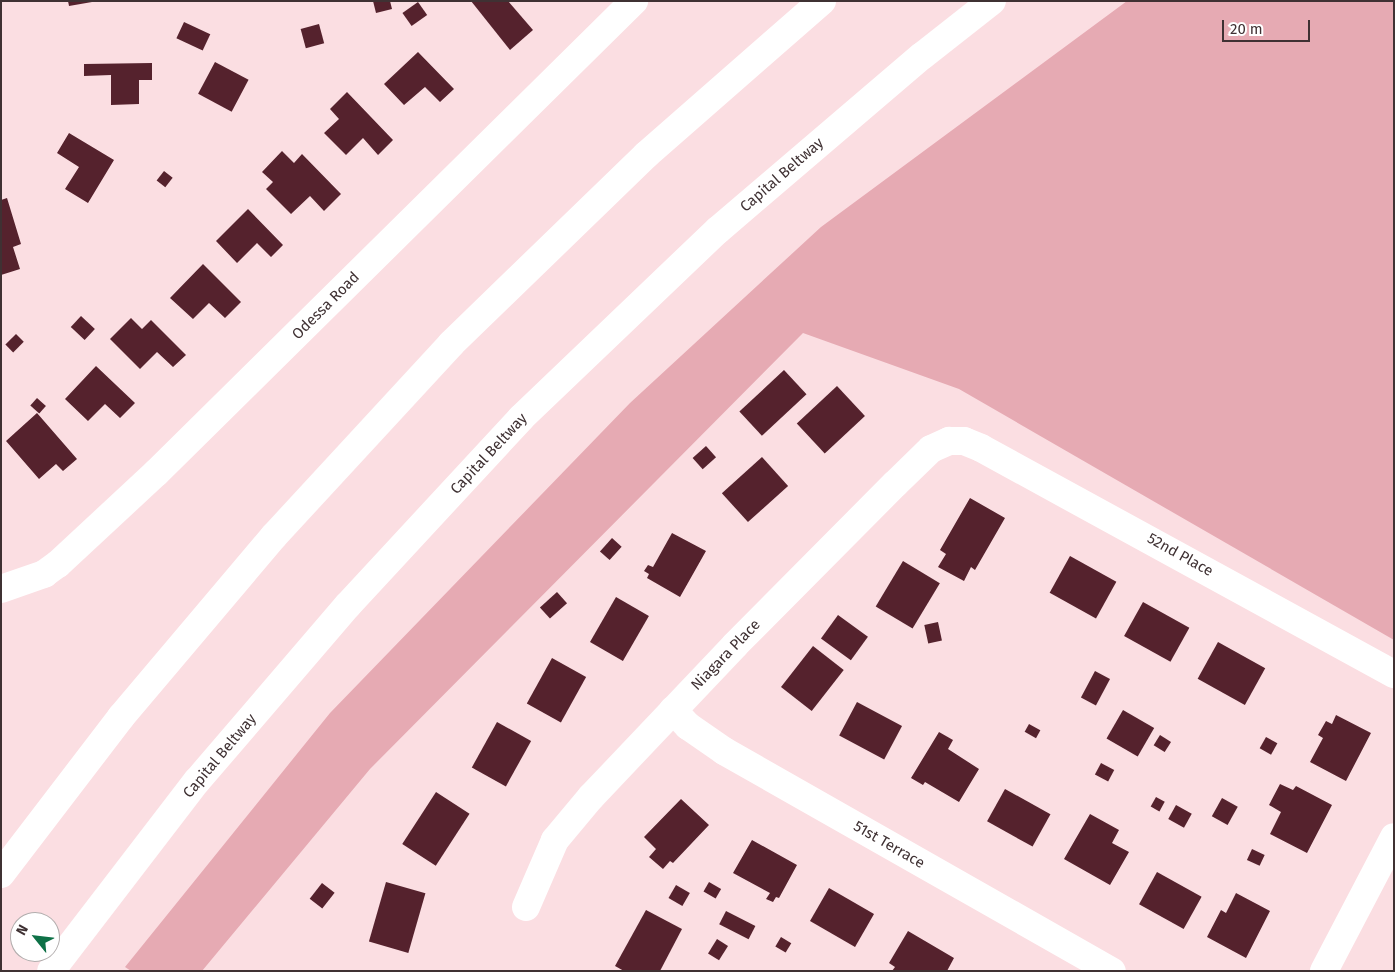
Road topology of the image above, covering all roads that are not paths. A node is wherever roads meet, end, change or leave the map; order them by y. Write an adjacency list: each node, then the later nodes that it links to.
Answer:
1 (822, 1): 9 (main road)
2 (992, 1): 11 (main road, Capital Beltway)
3 (629, 3): 5 (main road, Odessa Road)
4 (964, 441): 6 (main road, 52nd Place); 7 (main road, Niagara Place)
5 (1, 589)
6 (1394, 674)
7 (673, 710): 10 (main road, Niagara Place); 12 (main road, 51st Terrace)
8 (1394, 837): 13 (main road)
9 (1, 874)
10 (526, 907)
11 (51, 971)
12 (1112, 971)
13 (1324, 971)

